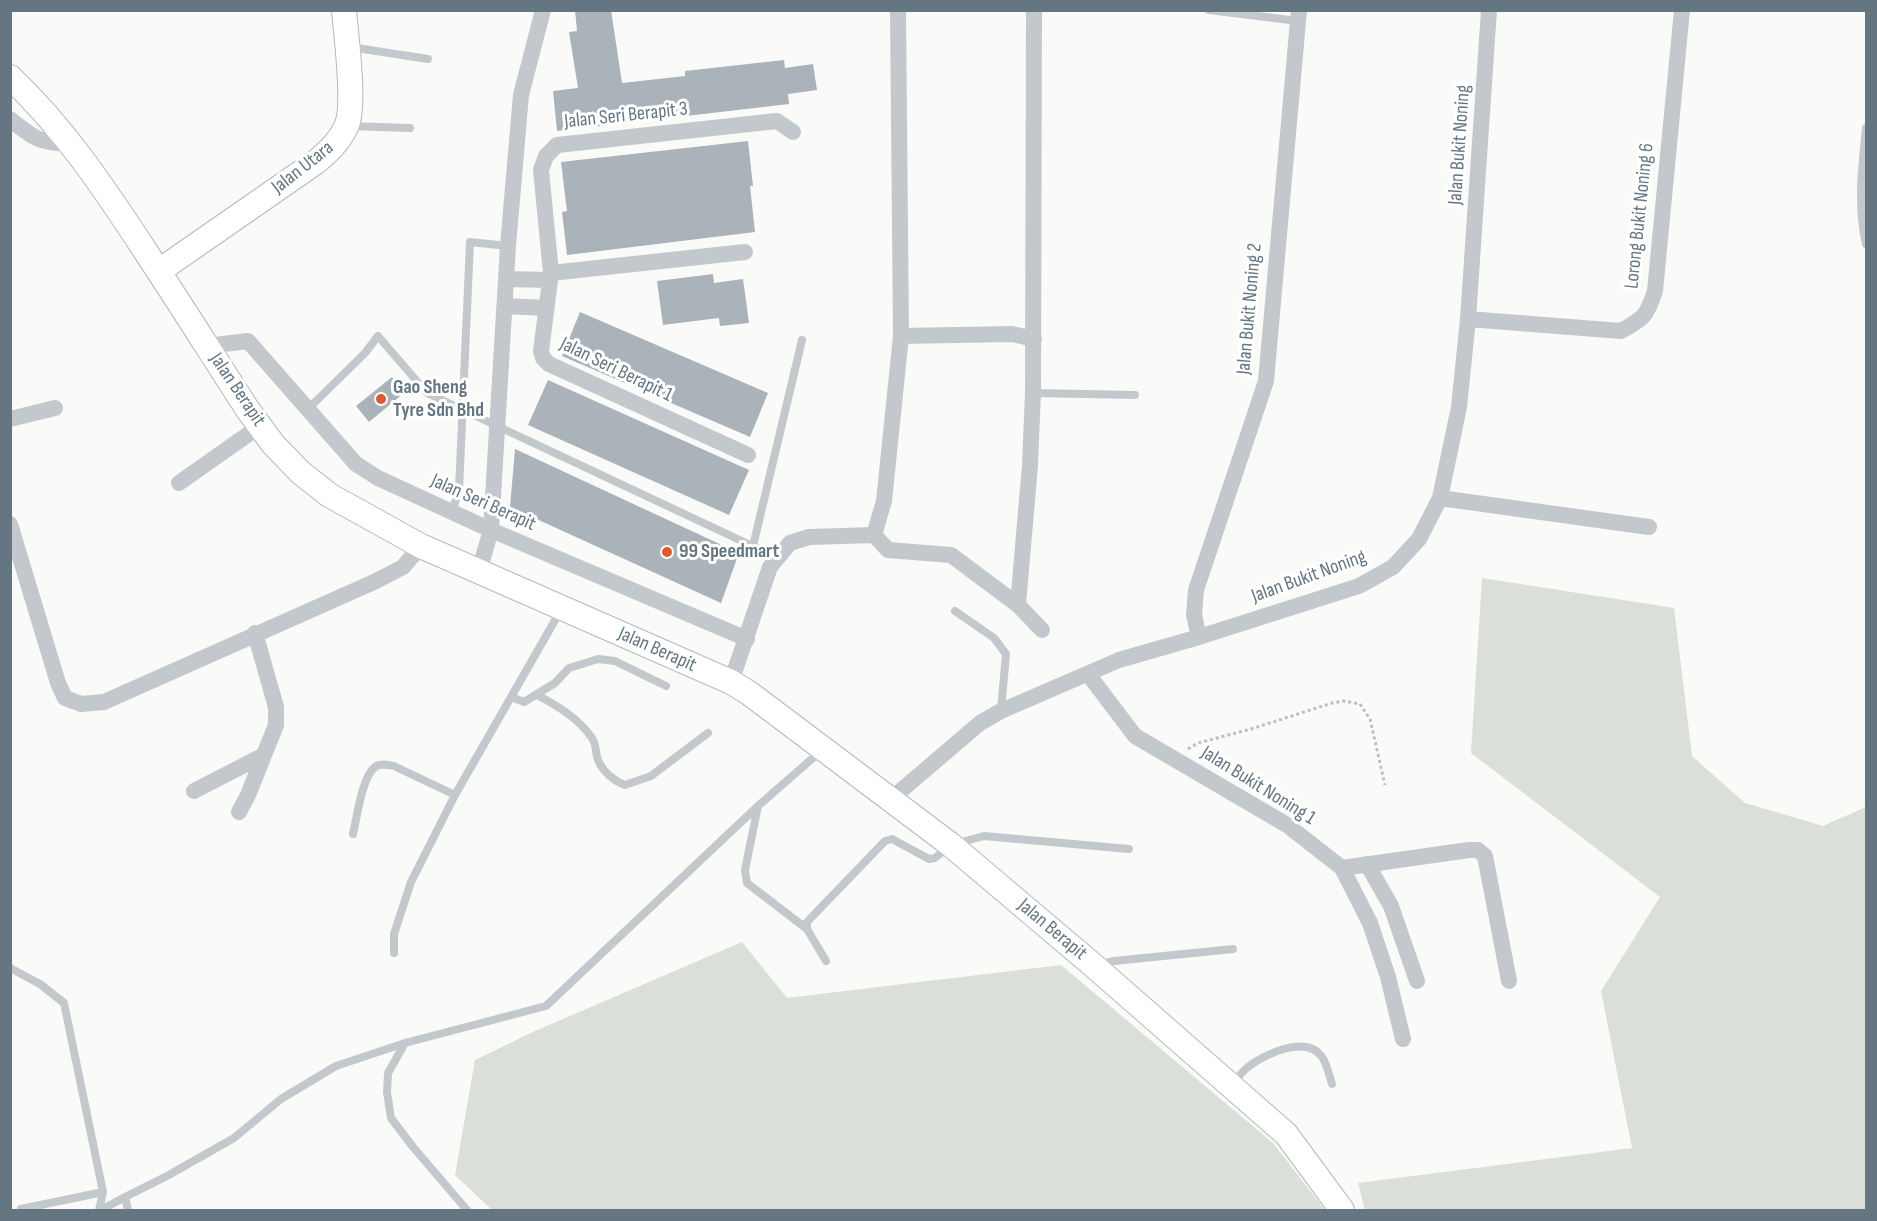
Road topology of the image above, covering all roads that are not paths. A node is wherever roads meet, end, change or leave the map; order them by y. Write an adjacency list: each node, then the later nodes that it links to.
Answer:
1 (344, 10): 9 (main road, Jalan Utara)
2 (543, 10): 19 (street)
3 (898, 10): 27 (street)
4 (1034, 10): 28 (street)
5 (1209, 10): 8 (lane)
6 (1489, 10): 26 (street, Jalan Bukit Noning)
7 (1682, 10): 26 (street, Lorong Bukit Noning 6)
8 (1298, 16): 56 (street, Jalan Bukit Noning 2)
9 (346, 46): 10 (lane); 13 (main road, Jalan Utara)
10 (428, 59)
11 (10, 77): 17 (main road, Jalan Berapit)
12 (10, 119): 17 (street)
13 (347, 126): 14 (lane); 21 (main road, Jalan Utara)
14 (410, 128)
15 (1866, 129): 18 (lane)
16 (793, 132): 22 (street, Jalan Seri Berapit 3)
17 (71, 144): 21 (main road, Jalan Berapit)
18 (1866, 244)
19 (508, 246): 23 (street); 35 (lane)
20 (745, 252): 22 (street)
21 (159, 271): 30 (main road, Jalan Berapit)
22 (550, 277): 23 (street); 25 (street, Jalan Seri Berapit 1)
23 (506, 279): 24 (street)
24 (505, 306): 25 (street); 38 (street)
25 (546, 308): 39 (street, Jalan Seri Berapit 1)
26 (1468, 319): 41 (street, Jalan Bukit Noning)
27 (901, 336): 28 (street); 46 (street)
28 (1034, 339): 31 (street)
29 (802, 340): 48 (lane)
30 (207, 346): 34 (street, Jalan Seri Berapit); 37 (main road, Jalan Berapit)
31 (1033, 393): 32 (lane); 51 (street)
32 (1135, 395)
33 (55, 408): 36 (street)
34 (308, 409): 35 (lane); 42 (street, Jalan Seri Berapit)
35 (462, 409): 38 (lane); 42 (lane)
36 (10, 419)
37 (260, 426): 40 (street); 47 (main road, Jalan Berapit)
38 (498, 426): 45 (street); 48 (lane)
39 (748, 455)
40 (178, 483)
41 (1440, 498): 44 (street); 56 (street, Jalan Bukit Noning)
42 (452, 512): 45 (street, Jalan Seri Berapit)
43 (10, 524): 55 (street)
44 (1649, 527)
45 (491, 530): 50 (street); 57 (street, Jalan Seri Berapit)
46 (874, 535): 49 (street); 51 (street)
47 (421, 546): 50 (main road, Jalan Berapit); 55 (street)
48 (753, 546): 49 (lane)
49 (778, 558): 57 (street)
50 (479, 571): 52 (main road, Jalan Berapit)
51 (1018, 605): 54 (street)
52 (562, 608): 59 (main road, Jalan Berapit); 62 (lane)
53 (955, 611): 63 (lane)
54 (1042, 630)
55 (255, 633): 66 (street)
56 (1199, 637): 58 (street, Jalan Bukit Noning)
57 (747, 639): 59 (street)
58 (1088, 674): 63 (street, Jalan Bukit Noning); 76 (street, Jalan Bukit Noning 1)
59 (731, 682): 65 (main road, Jalan Berapit)
60 (666, 686): 61 (lane)
61 (537, 695): 62 (lane); 64 (lane)
62 (511, 697): 68 (lane)
63 (1001, 711): 69 (street, Jalan Bukit Noning)
64 (708, 733)
65 (822, 749): 69 (main road, Jalan Berapit); 70 (lane)
66 (264, 755): 67 (street); 71 (street)
67 (195, 791)
68 (455, 795): 72 (lane); 79 (lane)
69 (890, 800): 73 (main road, Jalan Berapit)
70 (758, 806): 77 (lane); 86 (lane)
71 (239, 812)
72 (353, 834)
73 (951, 845): 74 (lane); 77 (lane); 81 (main road, Jalan Berapit)
74 (1129, 849)
75 (1367, 864): 76 (street); 83 (street); 84 (street)
76 (1342, 868): 85 (street)
77 (807, 929): 80 (lane)
78 (1233, 949): 81 (lane)
79 (394, 953)
80 (826, 961)
81 (1094, 966): 88 (main road, Jalan Berapit)
82 (10, 968): 89 (lane)
83 (1417, 981)
84 (1509, 981)
85 (1402, 1039)
86 (405, 1043): 90 (lane); 94 (lane)
87 (1332, 1084): 88 (lane)
88 (1232, 1086): 95 (main road, Jalan Berapit)
89 (103, 1192): 91 (lane); 92 (lane)
90 (125, 1197): 92 (lane); 93 (lane)
91 (21, 1209)
92 (100, 1210)
93 (128, 1210)
94 (467, 1210)
95 (1342, 1210)

